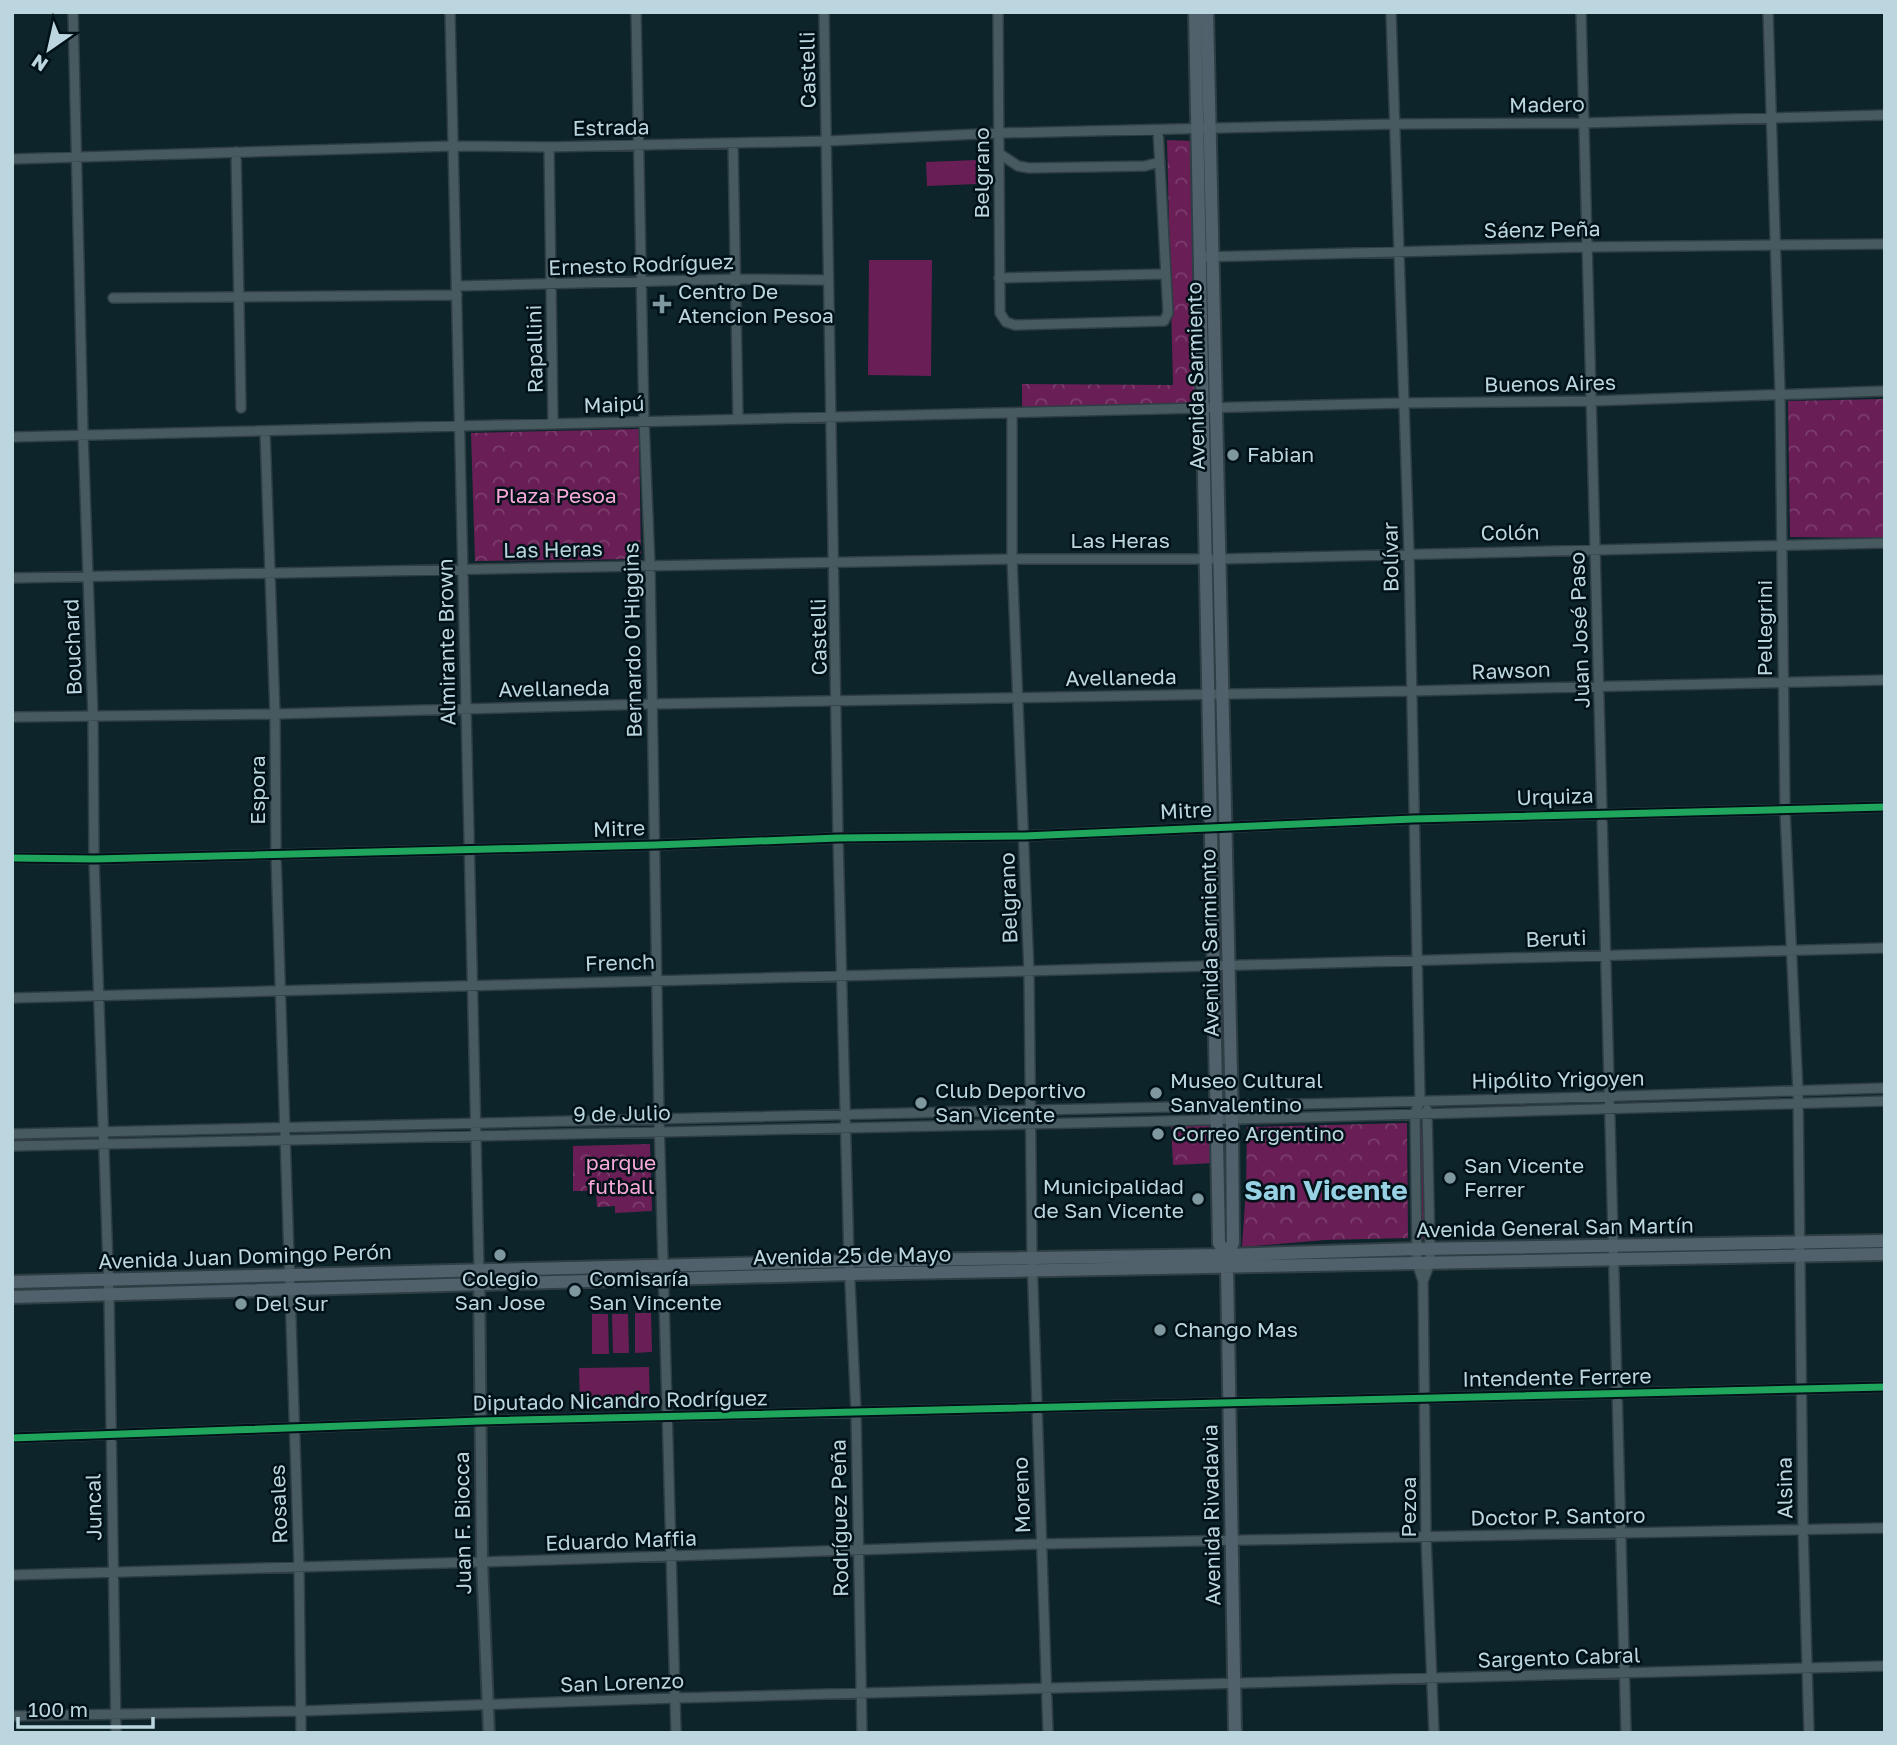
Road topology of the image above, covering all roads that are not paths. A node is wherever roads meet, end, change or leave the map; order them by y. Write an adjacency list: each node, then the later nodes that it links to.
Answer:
1 (73, 12): 25 (street, Bouchard)
2 (450, 12): 21 (street, Almirante Brown)
3 (636, 12): 20 (street, Bernardo O'Higgins)
4 (824, 12): 18 (street, Castelli)
5 (998, 12): 17 (street, Belgrano)
6 (1195, 12): 15 (main road, Avenida Sarmiento)
7 (1207, 12): 15 (main road, Avenida Sarmiento)
8 (1391, 12): 14 (street, Bolívar)
9 (1581, 12): 13 (street, Juan José Paso)
10 (1768, 12): 12 (street, Pellegrini)
11 (1885, 115): 12 (street, Madero)
12 (1770, 117): 13 (street, Madero); 28 (street, Pellegrini)
13 (1583, 123): 14 (street, Madero); 30 (street, Juan José Paso)
14 (1394, 124): 15 (street, Madero); 31 (street, Bolívar)
15 (1203, 129): 16 (street, Estrada); 32 (main road, Avenida Sarmiento)
16 (1158, 130): 17 (street, Estrada); 27 (street)
17 (1000, 133): 18 (street, Estrada); 24 (street, Belgrano)
18 (827, 141): 19 (street, Estrada); 36 (street, Castelli)
19 (733, 143): 20 (street, Estrada); 35 (street)
20 (640, 145): 22 (street, Estrada); 37 (street, Bernardo O'Higgins)
21 (453, 146): 22 (street, Estrada); 23 (street, Estrada); 39 (street, Almirante Brown)
22 (550, 147): 38 (street, Rapallini)
23 (236, 152): 25 (street, Estrada); 40 (street)
24 (1000, 154): 27 (street); 34 (street, Belgrano)
25 (77, 157): 26 (street, Estrada); 55 (street, Bouchard)
26 (12, 159)
27 (1160, 162): 33 (street)
28 (1775, 244): 29 (street, Sáenz Peña); 30 (street, Sáenz Peña); 43 (street, Pellegrini)
29 (1885, 244)
30 (1586, 247): 31 (street, Sáenz Peña); 44 (street, Juan José Paso)
31 (1397, 251): 32 (street, Sáenz Peña); 45 (street, Bolívar)
32 (1206, 257): 46 (main road, Avenida Sarmiento)
33 (1166, 274): 34 (street); 34 (street, Belgrano)
34 (999, 278)
35 (737, 279): 36 (street, Ernesto Rodríguez); 37 (street, Ernesto Rodríguez); 50 (street)
36 (827, 280): 49 (street, Castelli)
37 (642, 283): 38 (street, Ernesto Rodríguez); 51 (street, Bernardo O'Higgins)
38 (552, 285): 39 (street, Ernesto Rodríguez); 52 (street, Rapallini)
39 (456, 290): 40 (street, Ernesto Rodríguez); 53 (street, Almirante Brown)
40 (239, 297): 41 (street, Ernesto Rodríguez); 47 (street)
41 (113, 298)
42 (1885, 391): 43 (street, Buenos Aires)
43 (1780, 393): 44 (street, Buenos Aires); 58 (street, Pellegrini)
44 (1591, 401): 45 (street, Buenos Aires); 59 (street, Juan José Paso)
45 (1404, 403): 46 (street, Buenos Aires); 60 (street, Bolívar)
46 (1210, 407): 48 (street, Maipú); 61 (main road, Avenida Sarmiento); 63 (main road, Avenida Sarmiento)
47 (240, 408)
48 (1013, 413): 49 (street, Maipú); 62 (street, Belgrano)
49 (832, 416): 50 (street, Maipú); 64 (street, Castelli)
50 (738, 419): 51 (street, Maipú)
51 (644, 421): 52 (street, Maipú); 65 (street, Bernardo O'Higgins)
52 (553, 424): 53 (street, Maipú)
53 (460, 425): 54 (street, Maipú); 66 (street, Almirante Brown)
54 (265, 432): 55 (street, Maipú); 67 (street, Espora)
55 (83, 434): 56 (street, Maipú); 68 (street, Bouchard)
56 (12, 437)
57 (1885, 542): 58 (street, Colón)
58 (1782, 544): 59 (street, Colón); 71 (street, Pellegrini)
59 (1595, 549): 60 (street, Colón); 72 (street, Juan José Paso)
60 (1409, 553): 63 (street, Colón); 73 (street, Bolívar)
61 (1206, 558): 62 (street, Las Heras); 63 (street, Las Heras); 74 (main road, Avenida Sarmiento)
62 (1013, 559): 64 (street, Las Heras); 75 (street, Belgrano)
63 (1220, 559): 74 (main road, Avenida Sarmiento)
64 (835, 562): 65 (street, Las Heras); 76 (street, Castelli)
65 (650, 566): 66 (street, Las Heras); 77 (street, Bernardo O'Higgins)
66 (463, 570): 67 (street, Las Heras); 78 (street, Almirante Brown)
67 (270, 574): 68 (street, Las Heras); 79 (street, Espora)
68 (88, 577): 69 (street, Las Heras); 81 (street, Bouchard)
69 (12, 578)
70 (1885, 680): 71 (street, Rawson)
71 (1783, 681): 72 (street, Rawson); 83 (street, Pellegrini)
72 (1600, 685): 73 (street, Rawson); 84 (street, Juan José Paso)
73 (1410, 691): 74 (street, Rawson); 85 (street, Bolívar)
74 (1216, 694): 75 (street, Avellaneda); 86 (main road, Avenida Sarmiento); 87 (main road, Avenida Sarmiento)
75 (1018, 697): 76 (street, Avellaneda); 88 (street, Belgrano)
76 (837, 703): 77 (street, Avellaneda); 89 (street, Castelli)
77 (652, 704): 78 (street, Avellaneda); 90 (street, Bernardo O'Higgins)
78 (466, 709): 79 (street, Avellaneda); 91 (street, Almirante Brown)
79 (275, 714): 81 (street, Avellaneda); 92 (street, Espora)
80 (12, 716): 81 (street, Avellaneda)
81 (93, 717): 94 (street, Bouchard)
82 (1885, 807): 83 (street, Urquiza)
83 (1784, 811): 84 (street, Urquiza); 96 (street, Pellegrini)
84 (1602, 813): 85 (street, Urquiza); 97 (street, Juan José Paso)
85 (1413, 819): 86 (street, Urquiza); 98 (street, Bolívar)
86 (1227, 826): 87 (street, Mitre); 100 (main road, Avenida Sarmiento)
87 (1212, 827): 88 (street, Mitre); 99 (main road, Avenida Sarmiento)
88 (1024, 836): 89 (street, Mitre); 101 (street, Belgrano)
89 (838, 838): 90 (street, Mitre); 102 (street, Castelli)
90 (655, 845): 91 (street, Mitre); 103 (street, Bernardo O'Higgins)
91 (470, 850): 92 (street, Mitre); 104 (street, Almirante Brown)
92 (276, 855): 94 (street, Mitre); 105 (street, Espora)
93 (12, 858): 94 (street, Mitre)
94 (94, 859): 106 (street, Bouchard)
95 (1885, 948): 96 (street, Beruti)
96 (1791, 949): 97 (street, Beruti); 109 (street, Pellegrini)
97 (1604, 955): 98 (street, Beruti); 110 (street, Juan José Paso)
98 (1417, 961): 100 (street, Beruti); 111 (street, Bolívar)
99 (1215, 966): 100 (street, French); 101 (street, French); 114 (main road, Avenida Sarmiento)
100 (1229, 966): 115 (main road, Avenida Sarmiento)
101 (1029, 972): 102 (street, French); 117 (street, Belgrano)
102 (842, 977): 103 (street, French); 120 (street, Castelli)
103 (657, 980): 104 (street, French); 121 (street, Bernardo O'Higgins)
104 (471, 985): 105 (street, French); 124 (street, Almirante Brown)
105 (280, 989): 106 (street, French); 127 (street, Espora)
106 (99, 994): 107 (street, French); 129 (street, Bouchard)
107 (12, 998)
108 (1885, 1088): 109 (street, Hipólito Yrigoyen)
109 (1798, 1092): 110 (street, Hipólito Yrigoyen); 113 (street, Pellegrini)
110 (1608, 1096): 111 (street, Hipólito Yrigoyen); 116 (street, Juan José Paso)
111 (1420, 1101): 115 (street, Hipólito Yrigoyen); 118 (street, Bolívar); 119 (street)
112 (1885, 1101): 113 (street, Hipólito Yrigoyen)
113 (1798, 1103): 116 (street, Hipólito Yrigoyen); 138 (street, Pellegrini)
114 (1218, 1105): 115 (street, 9 de Julio); 117 (street, 9 de Julio); 122 (main road, Avenida Sarmiento)
115 (1232, 1105): 123 (main road, Avenida Sarmiento)
116 (1608, 1108): 119 (street, Hipólito Yrigoyen); 139 (street, Juan José Paso)
117 (1032, 1111): 120 (street, 9 de Julio); 125 (street, Belgrano)
118 (1415, 1113): 119 (street, Hipólito Yrigoyen); 123 (street, Hipólito Yrigoyen); 136 (street, Bolívar)
119 (1429, 1113): 137 (street, Bolívar)
120 (846, 1115): 121 (street, 9 de Julio); 126 (street, Castelli)
121 (659, 1118): 124 (street, 9 de Julio); 128 (street, Bernardo O'Higgins)
122 (1218, 1119): 123 (street, 9 de Julio); 125 (street, 9 de Julio); 142 (main road, Avenida Sarmiento)
123 (1232, 1119): 142 (main road, Avenida Sarmiento)
124 (475, 1123): 127 (street, 9 de Julio); 131 (street, Almirante Brown)
125 (1032, 1123): 126 (street, 9 de Julio); 141 (street, Belgrano)
126 (846, 1126): 128 (street, 9 de Julio); 144 (street, Castelli)
127 (285, 1128): 129 (street, 9 de Julio); 132 (street, Espora)
128 (660, 1130): 131 (street, 9 de Julio); 147 (street, Bernardo O'Higgins)
129 (102, 1132): 130 (street, 9 de Julio); 133 (street, Bouchard)
130 (12, 1134)
131 (475, 1135): 132 (street, 9 de Julio); 145 (street, Almirante Brown)
132 (285, 1139): 133 (street, 9 de Julio); 148 (street, Espora)
133 (103, 1143): 134 (street, 9 de Julio); 149 (street, Bouchard)
134 (12, 1146)
135 (1885, 1241): 138 (main road, Avenida General San Martín)
136 (1417, 1249): 137 (main road, Avenida General San Martín); 142 (main road, Avenida General San Martín); 143 (street, Bolívar)
137 (1430, 1249): 139 (main road, Avenida General San Martín); 143 (street, Bolívar)
138 (1800, 1250): 139 (main road, Avenida General San Martín); 140 (main road, Avenida General San Martín); 157 (street, Alsina)
139 (1613, 1252): 143 (main road, Avenida General San Martín); 158 (street, Juan José Paso)
140 (1885, 1254)
141 (1032, 1257): 142 (main road, Avenida 25 de Mayo); 144 (main road, Avenida 25 de Mayo); 146 (street, Moreno)
142 (1227, 1262): 143 (main road, Avenida General San Martín); 146 (main road, Avenida 25 de Mayo); 160 (main road, Avenida Rivadavia)
143 (1423, 1263): 150 (street, Bolívar)
144 (849, 1267): 146 (main road, Avenida 25 de Mayo); 147 (main road, Avenida 25 de Mayo); 162 (street, Rodríguez Peña)
145 (479, 1270): 147 (main road, Avenida 25 de Mayo); 148 (main road, Avenida Juan Domingo Perón); 152 (street, Juan F. Biocca)
146 (1032, 1272): 161 (street, Moreno)
147 (665, 1273): 152 (main road, Avenida 25 de Mayo); 163 (street, Bernardo O'Higgins)
148 (289, 1275): 149 (main road, Avenida Juan Domingo Perón); 153 (street, Rosales)
149 (108, 1280): 151 (main road, Avenida Juan Domingo Perón); 154 (street, Juncal)
150 (1423, 1281): 159 (street, Pezoa)
151 (12, 1282)
152 (479, 1284): 153 (main road, Avenida Juan Domingo Perón); 164 (street, Juan F. Biocca)
153 (291, 1289): 154 (main road, Avenida Juan Domingo Perón); 165 (street, Rosales)
154 (108, 1295): 155 (main road, Avenida Juan Domingo Perón); 166 (street, Juncal)
155 (12, 1297)
156 (1885, 1387): 157 (street, Intendente Ferrere)
157 (1801, 1390): 158 (street, Intendente Ferrere); 168 (street, Alsina)
158 (1616, 1394): 159 (street, Intendente Ferrere); 170 (street, Juan José Paso)
159 (1426, 1398): 160 (street, Intendente Ferrere); 171 (street, Pezoa)
160 (1229, 1402): 161 (street, Diputado Nicandro Rodríguez); 172 (main road, Avenida Rivadavia)
161 (1037, 1407): 162 (street, Diputado Nicandro Rodríguez); 173 (street, Moreno)
162 (856, 1412): 163 (street, Diputado Nicandro Rodríguez); 174 (street, Rodríguez Peña)
163 (669, 1418): 164 (street, Diputado Nicandro Rodríguez); 175 (street, Bernardo O'Higgins)
164 (480, 1421): 165 (street, Diputado Nicandro Rodríguez); 176 (street, Juan F. Biocca)
165 (294, 1430): 166 (street, Diputado Nicandro Rodríguez); 177 (street, Rosales)
166 (110, 1433): 167 (street, Diputado Nicandro Rodríguez); 178 (street, Juncal)
167 (12, 1438)
168 (1804, 1528): 169 (street, Doctor P. Santoro); 170 (street, Doctor P. Santoro); 181 (street, Alsina)
169 (1885, 1528)
170 (1620, 1533): 171 (street, Doctor P. Santoro); 182 (street, Juan José Paso)
171 (1426, 1537): 172 (street, Doctor P. Santoro); 183 (street, Pezoa)
172 (1231, 1541): 173 (street, Eduardo Maffia); 184 (main road, Avenida Rivadavia)
173 (1041, 1544): 174 (street, Eduardo Maffia); 185 (street, Moreno)
174 (858, 1551): 175 (street, Eduardo Maffia); 186 (street, Rodríguez Peña)
175 (672, 1556): 176 (street, Eduardo Maffia); 187 (street, Bernardo O'Higgins)
176 (482, 1563): 177 (street, Eduardo Maffia); 188 (street, Juan F. Biocca)
177 (299, 1567): 178 (street, Eduardo Maffia); 189 (street, Rosales)
178 (113, 1571): 179 (street, Eduardo Maffia); 190 (street, Juncal)
179 (12, 1574)
180 (1885, 1667): 181 (street, Sargento Cabral)
181 (1808, 1668): 182 (street, Sargento Cabral); 201 (street, Alsina)
182 (1623, 1674): 183 (street, Sargento Cabral); 200 (street, Juan José Paso)
183 (1432, 1679): 184 (street, Sargento Cabral); 199 (street, Pezoa)
184 (1234, 1683): 185 (street, San Lorenzo); 198 (main road, Avenida Rivadavia)
185 (1046, 1690): 186 (street, San Lorenzo); 197 (street, Moreno)
186 (861, 1693): 187 (street, San Lorenzo); 196 (street, Rodríguez Peña)
187 (676, 1698): 188 (street, San Lorenzo); 195 (street, Bernardo O'Higgins)
188 (488, 1706): 189 (street, San Lorenzo); 194 (street, Juan F. Biocca)
189 (301, 1711): 190 (street, San Lorenzo); 193 (street, Rosales)
190 (116, 1715): 191 (street, San Lorenzo); 192 (street, Juncal)
191 (12, 1716)
192 (116, 1733)
193 (301, 1733)
194 (489, 1733)
195 (676, 1733)
196 (862, 1733)
197 (1048, 1733)
198 (1235, 1733)
199 (1434, 1733)
200 (1626, 1733)
201 (1809, 1733)

